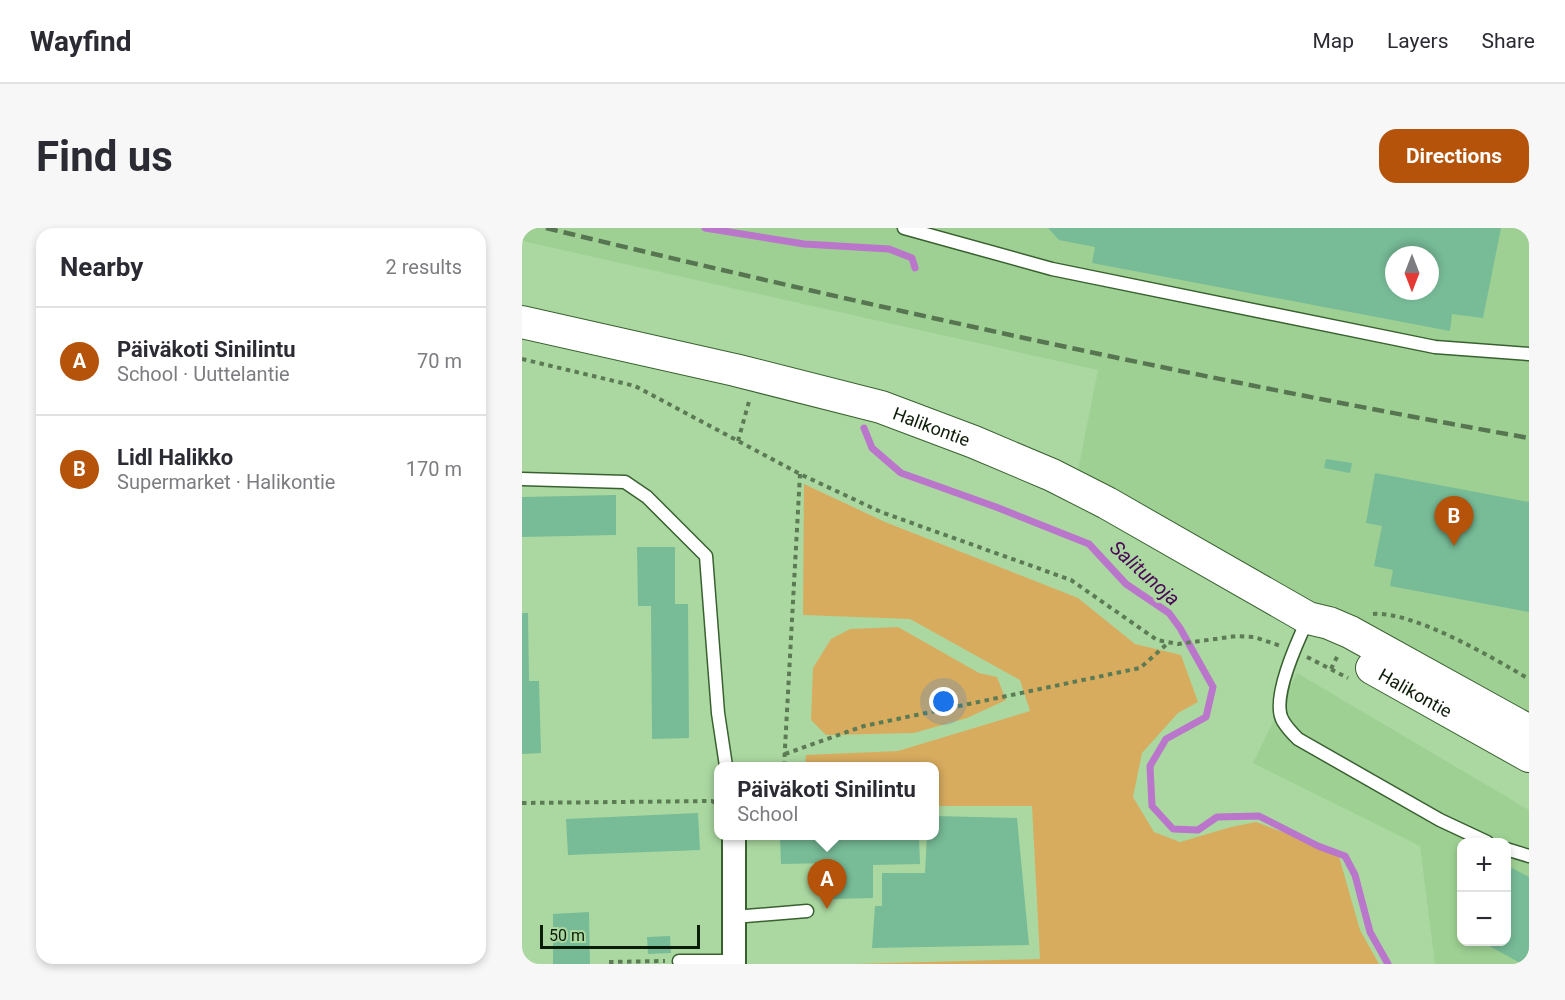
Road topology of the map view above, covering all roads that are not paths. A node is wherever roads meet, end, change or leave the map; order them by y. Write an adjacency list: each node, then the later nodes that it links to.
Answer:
1 (904, 228): 3 (lane)
2 (522, 322): 5 (main road, Halikontie)
3 (1529, 354)
4 (522, 479): 8 (lane)
5 (1308, 618): 6 (main road, Halikontie); 7 (main road, Halikontie); 9 (lane)
6 (1529, 731)
7 (1529, 756)
8 (725, 762)
9 (1477, 838)
10 (734, 840): 14 (street)
11 (1511, 851): 12 (lane)
12 (1529, 856)
13 (807, 911): 14 (lane)
14 (734, 916): 16 (street)
15 (679, 961): 16 (lane)
16 (734, 963)

